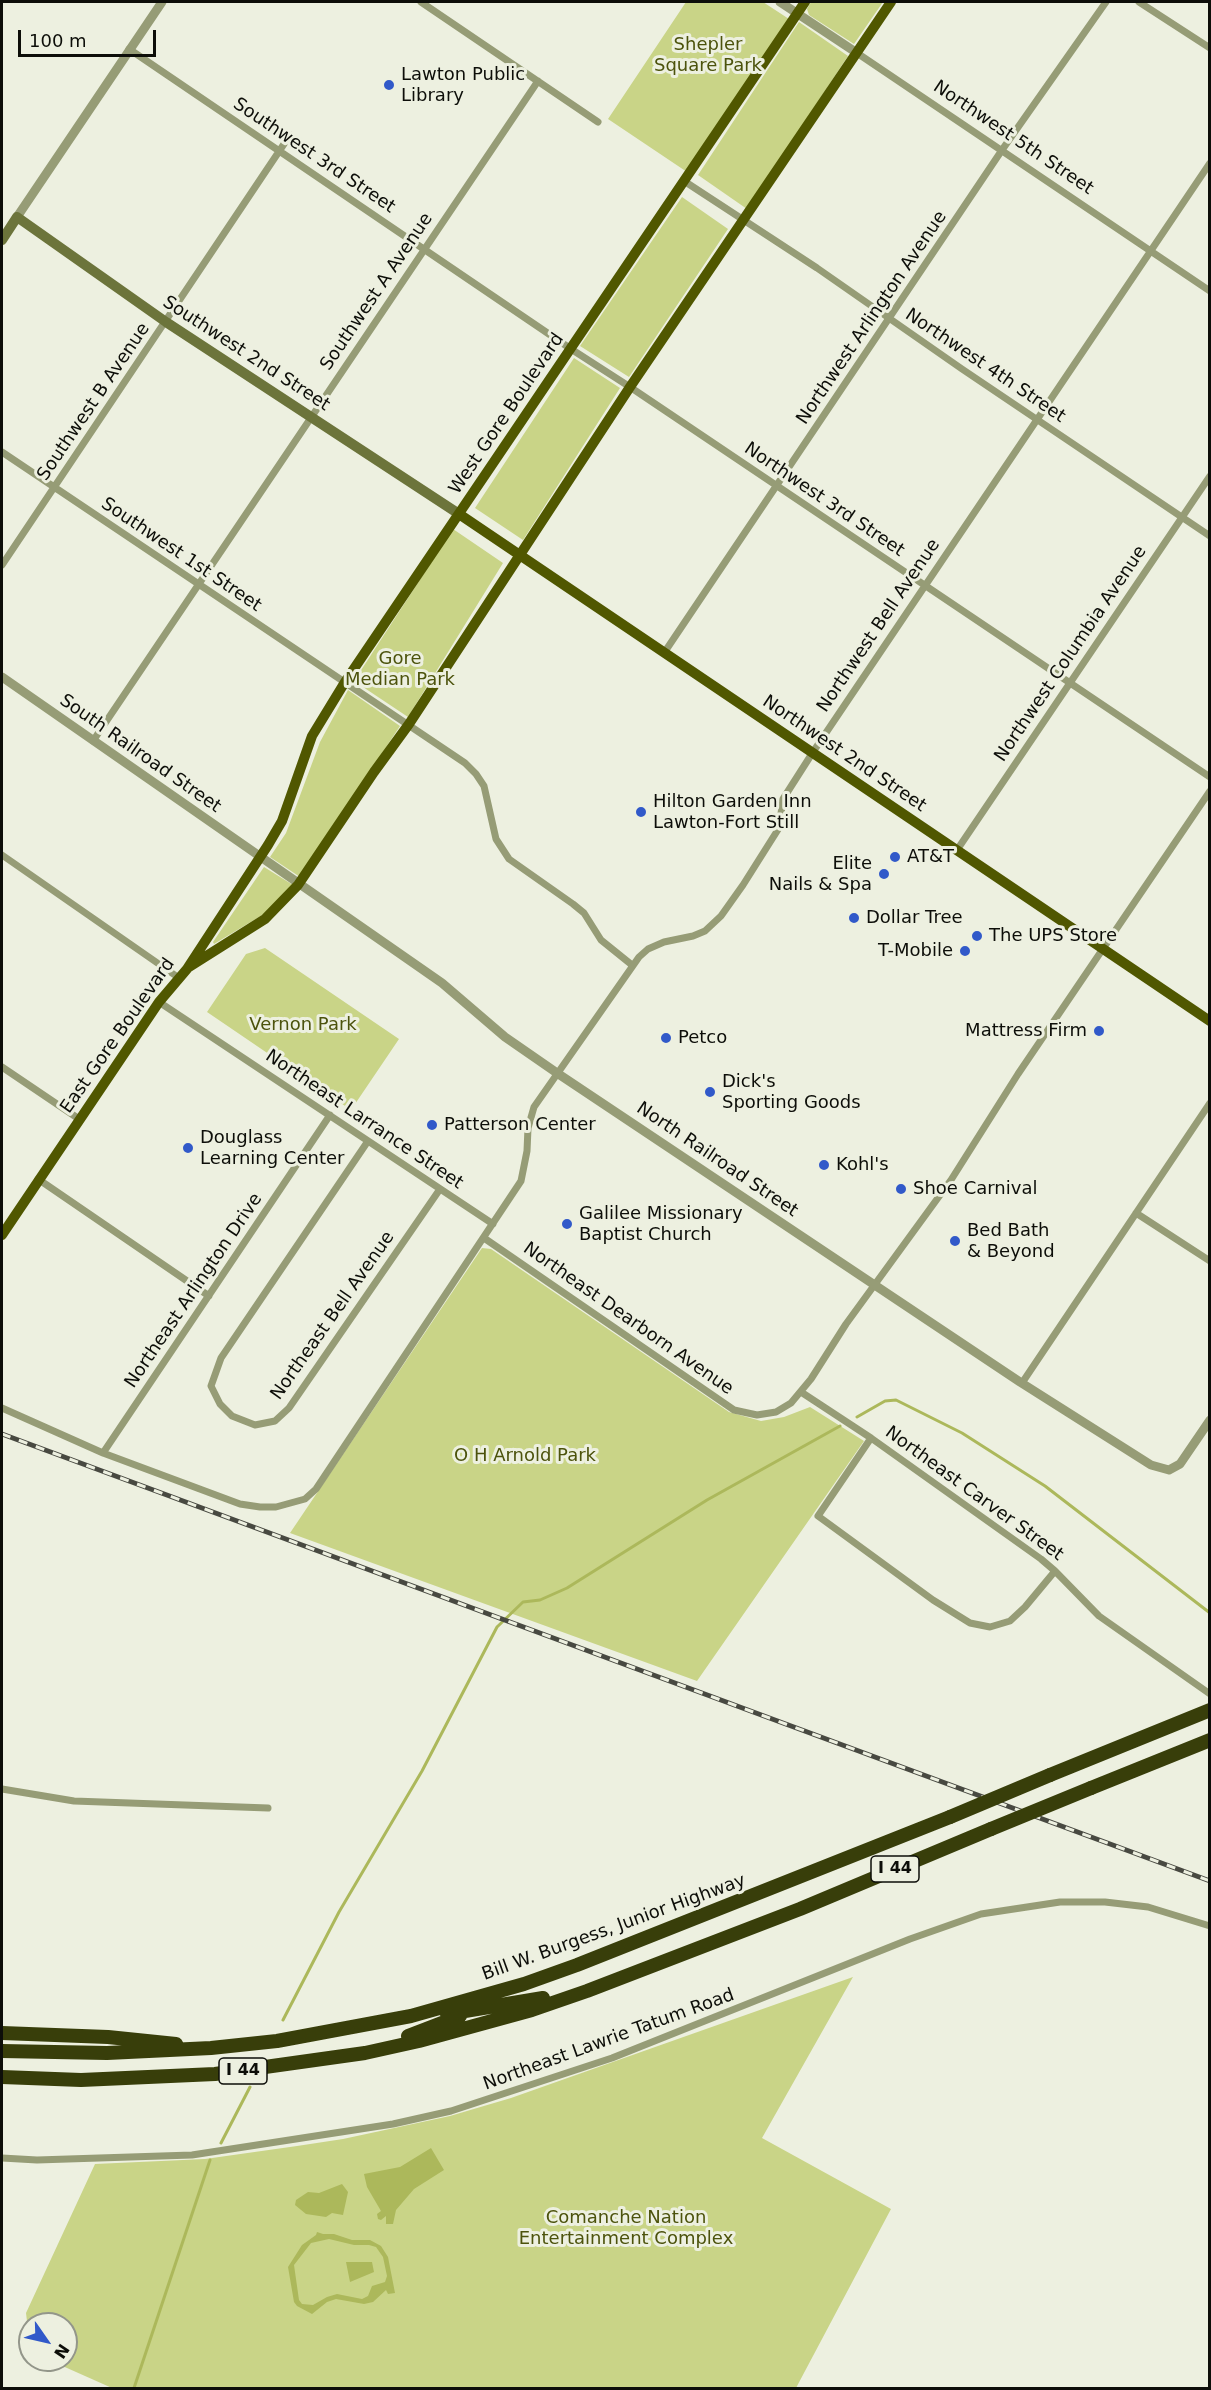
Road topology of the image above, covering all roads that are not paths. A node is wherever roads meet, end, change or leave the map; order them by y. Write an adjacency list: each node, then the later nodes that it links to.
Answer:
1 (162, 2): 10 (street)
2 (421, 2): 12 (street)
3 (780, 2): 8 (street, Northwest 5th Street)
4 (805, 2): 8 (main road, West Gore Boulevard)
5 (891, 2): 11 (main road)
6 (1106, 2): 15 (street, Northwest Arlington Avenue)
7 (1139, 2): 9 (street)
8 (797, 13): 11 (street, Northwest 5th Street); 18 (main road, West Gore Boulevard)
9 (1209, 48)
10 (129, 49): 16 (street, Southwest 3rd Street); 19 (street)
11 (856, 52): 15 (street, Northwest 5th Street); 20 (main road)
12 (538, 81): 13 (street); 22 (street, Southwest A Avenue)
13 (598, 122)
14 (290, 135): 16 (street, Southwest B Avenue)
15 (1002, 150): 23 (street, Northwest 5th Street); 25 (street, Northwest Arlington Avenue)
16 (279, 151): 22 (street, Southwest 3rd Street); 26 (street, Southwest B Avenue)
17 (1209, 163): 23 (street, Northwest Bell Avenue)
18 (684, 181): 20 (street, Northwest 4th Street); 27 (main road, West Gore Boulevard)
19 (16, 217): 21 (main road); 26 (main road, Southwest 2nd Street)
20 (743, 222): 25 (street, Northwest 4th Street); 28 (main road)
21 (2, 240)
22 (424, 249): 27 (street, Southwest 3rd Street); 29 (street, Southwest A Avenue)
23 (1149, 252): 24 (street, Northwest 5th Street); 30 (street, Northwest Bell Avenue)
24 (1209, 291)
25 (890, 320): 30 (street, Northwest 4th Street); 33 (street, Northwest Arlington Avenue)
26 (166, 322): 29 (main road, Southwest 2nd Street); 34 (street, Southwest B Avenue)
27 (571, 349): 28 (street, Northwest 3rd Street); 35 (main road, West Gore Boulevard)
28 (630, 387): 33 (street, Northwest 3rd Street); 38 (main road)
29 (311, 416): 35 (main road, Southwest 2nd Street); 40 (street, Southwest A Avenue)
30 (1037, 419): 36 (street, Northwest 4th Street); 41 (street, Northwest Bell Avenue)
31 (2, 452): 34 (street, Southwest 1st Street)
32 (1209, 476): 36 (street, Northwest Columbia Avenue)
33 (776, 486): 41 (street, Northwest 3rd Street); 42 (street, Northwest Arlington Avenue)
34 (54, 488): 39 (street, Southwest B Avenue); 40 (street, Southwest 1st Street)
35 (459, 514): 38 (main road, Northwest 2nd Street); 44 (main road, West Gore Boulevard)
36 (1182, 517): 37 (street, Northwest 4th Street); 45 (street, Northwest Columbia Avenue)
37 (1209, 536)
38 (518, 555): 42 (main road, Northwest 2nd Street); 46 (main road)
39 (2, 565)
40 (198, 585): 44 (street, Southwest 1st Street); 47 (street, Southwest A Avenue)
41 (924, 586): 45 (street, Northwest 3rd Street); 48 (street, Northwest Bell Avenue)
42 (664, 653): 48 (main road, Northwest 2nd Street)
43 (2, 677): 47 (street, South Railroad Street)
44 (345, 682): 46 (street, Southwest 1st Street); 53 (main road, West Gore Boulevard)
45 (1069, 684): 49 (street, Northwest 3rd Street); 51 (street, Northwest Columbia Avenue)
46 (409, 724): 54 (main road); 56 (street, Southwest 1st Street)
47 (93, 741): 53 (street, South Railroad Street)
48 (813, 752): 51 (main road, Northwest 2nd Street); 56 (street, Northwest Bell Avenue)
49 (1209, 777)
50 (1209, 791): 55 (street, Northeast Dearborn Avenue)
51 (957, 850): 55 (main road, Northwest 2nd Street)
52 (2, 855): 57 (street)
53 (261, 857): 54 (street, North Railroad Street); 57 (main road, East Gore Boulevard)
54 (298, 885): 57 (main road); 61 (street, North Railroad Street)
55 (1102, 949): 59 (main road, Northwest 2nd Street); 73 (street, Northeast Dearborn Avenue)
56 (632, 965): 61 (street, Northwest Bell Avenue)
57 (183, 973): 58 (main road, East Gore Boulevard)
58 (159, 1002): 63 (street, Northeast Larrance Street); 64 (main road, East Gore Boulevard)
59 (1209, 1021)
60 (2, 1067): 64 (street)
61 (557, 1073): 69 (street); 73 (street, North Railroad Street)
62 (1209, 1103): 68 (street)
63 (330, 1115): 65 (street, Northeast Larrance Street); 74 (street, Northeast Arlington Drive)
64 (79, 1119): 66 (main road, East Gore Boulevard)
65 (368, 1141): 67 (street, Northeast Larrance Street); 67 (street, Northeast Bell Avenue)
66 (38, 1179): 70 (main road, East Gore Boulevard); 74 (street)
67 (440, 1189): 69 (street, Northeast Larrance Street)
68 (1136, 1213): 72 (street); 75 (street)
69 (493, 1224): 71 (street)
70 (2, 1235)
71 (484, 1238): 76 (street, Northeast Dearborn Avenue); 80 (street)
72 (1209, 1262)
73 (875, 1285): 75 (street, North Railroad Street); 76 (street, Northeast Dearborn Avenue)
74 (209, 1296): 80 (street, Northeast Arlington Drive)
75 (1022, 1383): 78 (street, North Railroad Street)
76 (801, 1392): 79 (street, Northeast Carver Street)
77 (2, 1408): 80 (street)
78 (1209, 1420)
79 (871, 1437): 81 (street, Northeast Carver Street); 81 (street)
80 (102, 1453)
81 (1055, 1571): 82 (street, Northeast Carver Street)
82 (1209, 1694)
83 (1209, 1710): 88 (highway, Bill W. Burgess, Junior Highway / I 44, bridge)
84 (1204, 1742): 89 (highway, I 44, bridge)
85 (2, 1789): 86 (street)
86 (268, 1808)
87 (1209, 1926): 97 (street, Northeast Lawrie Tatum Road)
88 (577, 1965): 90 (highway); 91 (highway, Bill W. Burgess, Junior Highway / I 44)
89 (587, 1991): 90 (highway); 95 (highway, I 44)
90 (475, 2010): 91 (highway); 95 (highway)
91 (359, 2026): 93 (highway, Bill W. Burgess, Junior Highway / I 44)
92 (2, 2033): 93 (highway)
93 (211, 2048): 94 (highway, Bill W. Burgess, Junior Highway / I 44)
94 (2, 2051)
95 (365, 2053): 96 (highway, I 44)
96 (2, 2079)
97 (2, 2158)

